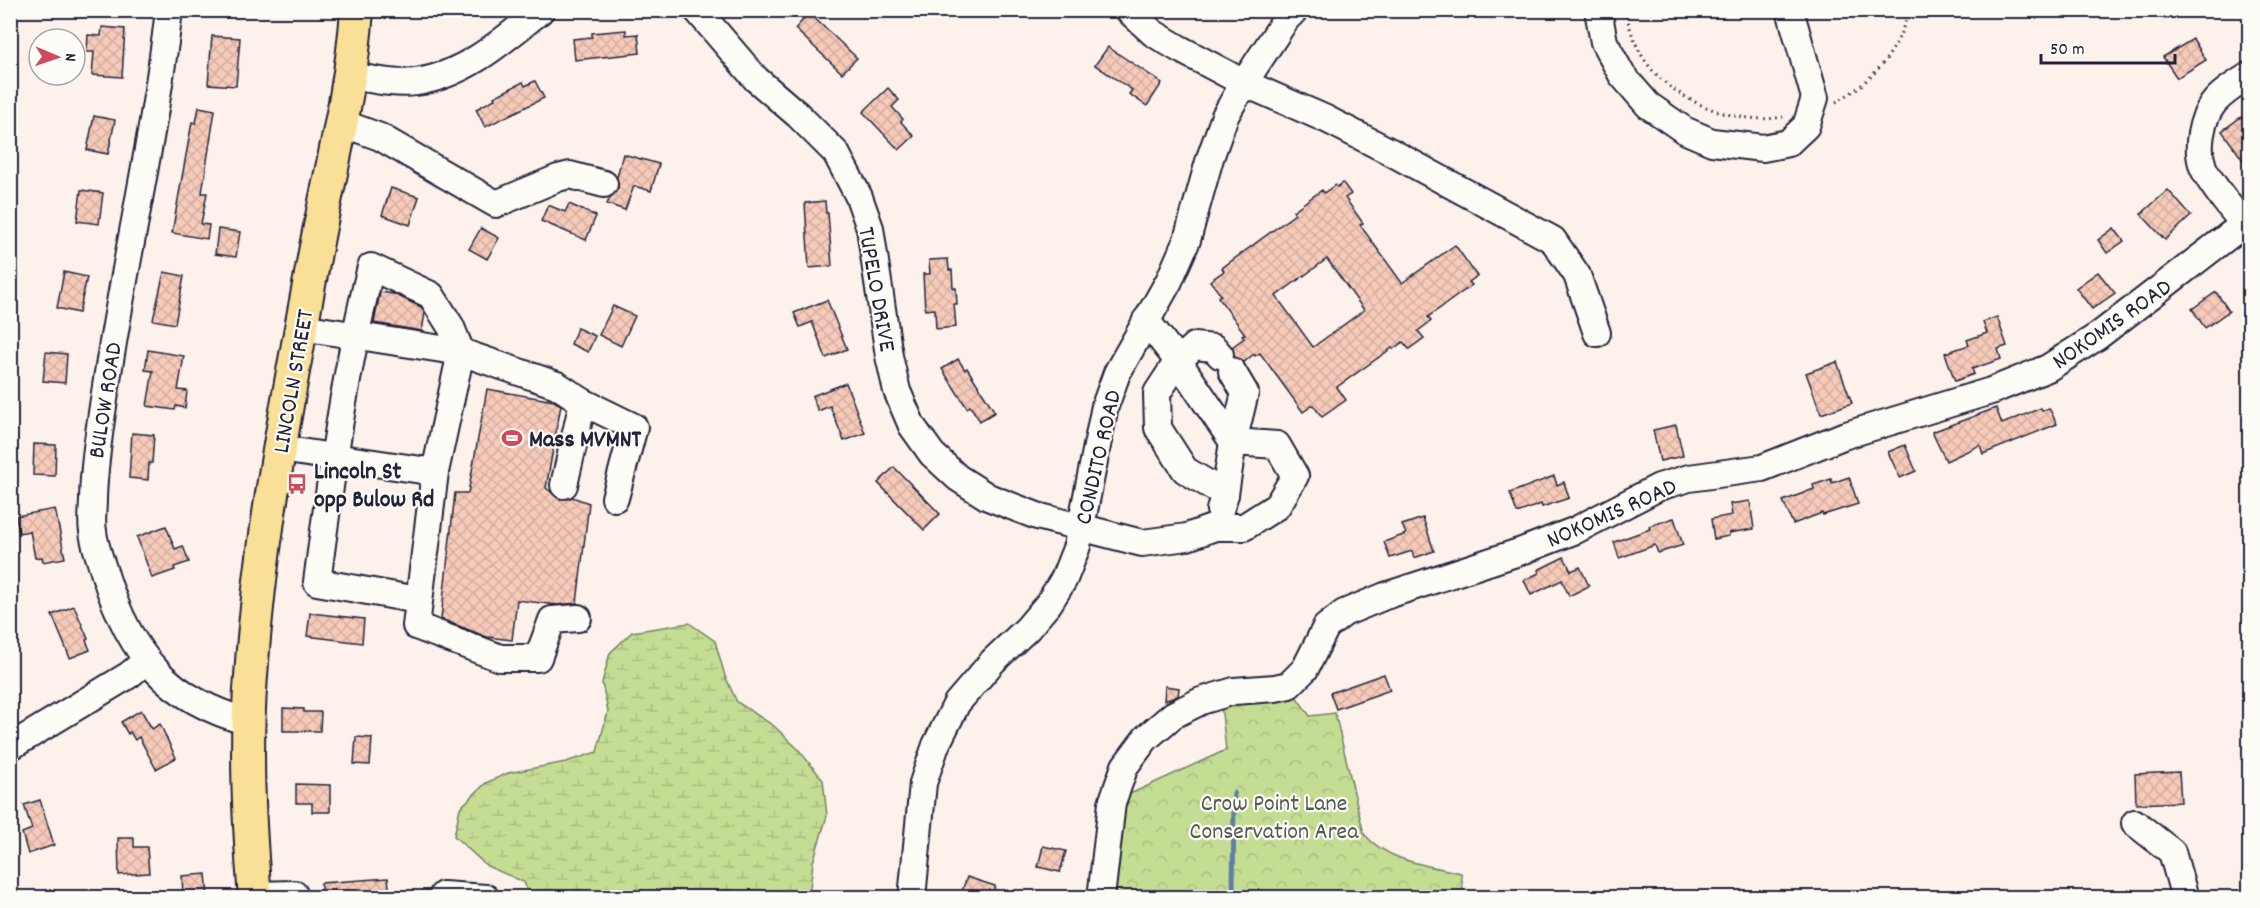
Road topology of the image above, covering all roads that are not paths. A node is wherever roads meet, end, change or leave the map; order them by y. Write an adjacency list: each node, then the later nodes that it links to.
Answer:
1 (169, 10): 33 (street, BULOW ROAD)
2 (357, 10): 10 (main road, LINCOLN STREET)
3 (541, 10): 10 (street)
4 (698, 10): 29 (street, TUPELO DRIVE)
5 (1128, 10): 11 (street)
6 (1295, 10): 11 (street, CONDITO ROAD)
7 (1598, 10): 8 (street)
8 (1790, 10)
9 (2250, 75): 14 (street)
10 (351, 76): 12 (main road, LINCOLN STREET)
11 (1244, 82): 15 (street, CONDITO ROAD); 17 (street)
12 (342, 123): 13 (street); 16 (main road, LINCOLN STREET)
13 (604, 184)
14 (2247, 228): 42 (street, NOKOMIS ROAD)
15 (1146, 320): 20 (street); 29 (street, CONDITO ROAD)
16 (301, 327): 18 (street); 23 (main road, LINCOLN STREET)
17 (1597, 333)
18 (354, 335): 19 (street); 19 (street); 24 (street)
19 (461, 352): 21 (street); 25 (street)
20 (1178, 361): 22 (street); 22 (street); 27 (street)
21 (584, 402): 26 (street); 28 (street)
22 (1233, 442): 27 (street); 30 (street, TUPELO DRIVE)
23 (280, 449): 24 (street); 34 (main road, LINCOLN STREET)
24 (334, 457): 25 (street); 31 (street)
25 (435, 472): 31 (street)
26 (564, 484)
27 (1225, 494): 30 (street)
28 (615, 498)
29 (1080, 526): 30 (street, TUPELO DRIVE); 41 (street, CONDITO ROAD)
30 (1215, 527)
31 (418, 600): 32 (street)
32 (578, 618)
33 (146, 661): 34 (street, BULOW ROAD); 35 (street)
34 (249, 722): 37 (main road, LINCOLN STREET)
35 (10, 747)
36 (2135, 824): 43 (street)
37 (255, 896): 38 (street)
38 (294, 897)
39 (443, 897): 40 (street)
40 (486, 897)
41 (912, 897)
42 (1101, 897)
43 (2185, 897)

